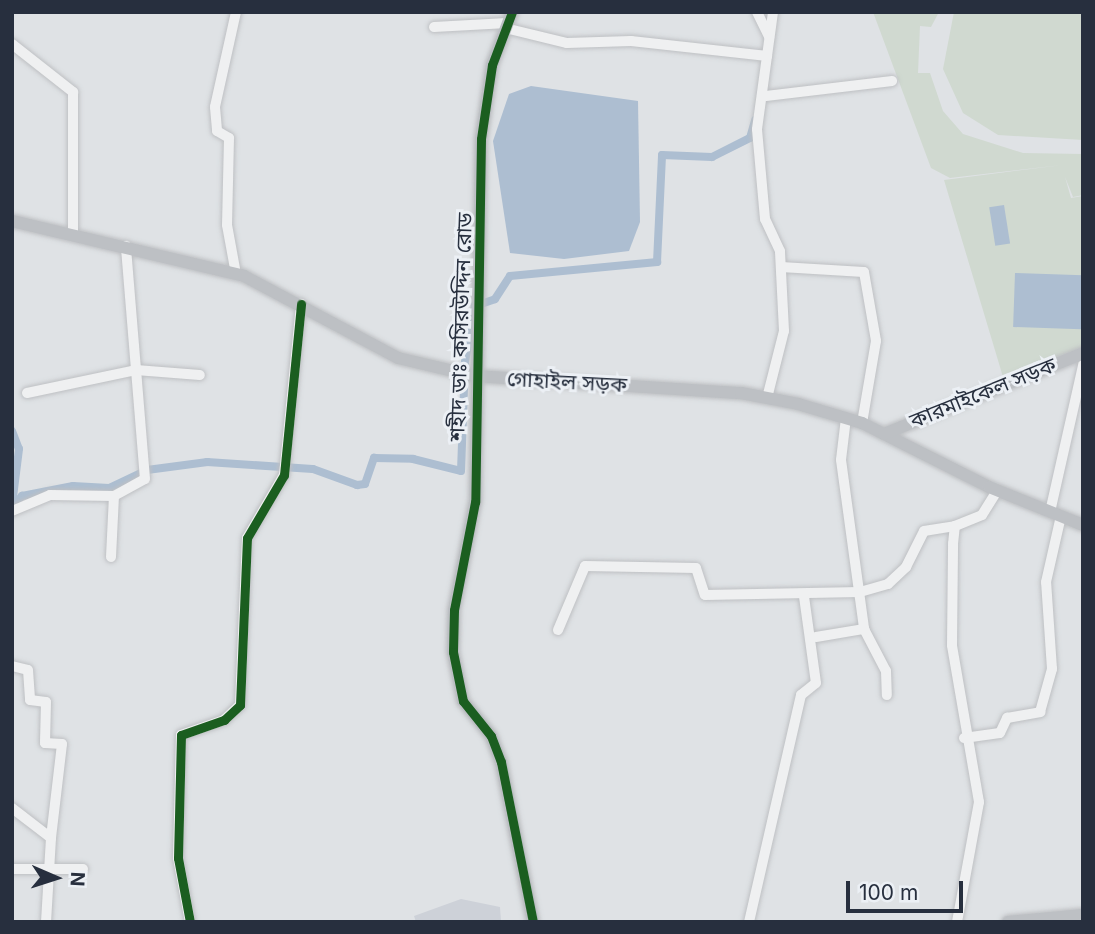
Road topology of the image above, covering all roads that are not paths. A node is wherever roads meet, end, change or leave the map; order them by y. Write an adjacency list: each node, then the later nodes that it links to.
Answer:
1 (236, 12): 15 (street)
2 (757, 12): 6 (street)
3 (773, 12): 6 (street)
4 (508, 21): 5 (street); 8 (street); 21 (street, শহীদ ডাঃ কসিরউদ্দিন রোড)
5 (434, 27)
6 (769, 37): 8 (street)
7 (12, 44): 12 (street)
8 (768, 56): 10 (street)
9 (892, 81): 10 (street)
10 (766, 96): 14 (street)
11 (12, 221): 12 (street, গোহাইল সড়ক)
12 (73, 232): 13 (street, গোহাইল সড়ক)
13 (127, 246): 15 (street, গোহাইল সড়ক); 19 (street)
14 (781, 267): 23 (street); 25 (street)
15 (236, 274): 16 (street, গোহাইল সড়ক)
16 (301, 304): 21 (street, গোহাইল সড়ক); 49 (street)
17 (1083, 353): 26 (street, কারমাইকেল সড়ক)
18 (1083, 365): 30 (street)
19 (136, 370): 20 (street); 22 (street); 28 (street)
20 (200, 375)
21 (468, 375): 23 (street, গোহাইল সড়ক); 50 (street, শহীদ ডাঃ কসিরউদ্দিন রোড)
22 (27, 393)
23 (767, 398): 24 (street, গোহাইল সড়ক)
24 (846, 418): 25 (street, গোহাইল সড়ক); 34 (street)
25 (862, 423): 26 (street, গোহাইল সড়ক)
26 (884, 434): 27 (street, গোহাইল সড়ক)
27 (997, 491): 30 (street, গোহাইল সড়ক); 32 (street)
28 (114, 496): 29 (street); 33 (street)
29 (12, 511)
30 (1056, 514): 31 (street, গোহাইল সড়ক); 41 (street)
31 (1083, 525)
32 (955, 526): 34 (street); 41 (street)
33 (111, 557)
34 (860, 592): 35 (street); 36 (street)
35 (804, 597): 37 (street); 51 (street)
36 (864, 629): 38 (street); 40 (street)
37 (558, 630)
38 (816, 637)
39 (12, 666): 43 (street)
40 (887, 695)
41 (964, 738): 52 (street)
42 (12, 808): 43 (street)
43 (51, 838): 44 (street)
44 (46, 866): 45 (street); 46 (street); 48 (street)
45 (12, 869)
46 (83, 869)
47 (1083, 915): 53 (street)
48 (46, 922)
49 (190, 922)
50 (533, 922)
51 (749, 922)
52 (957, 922)
53 (1008, 922)

